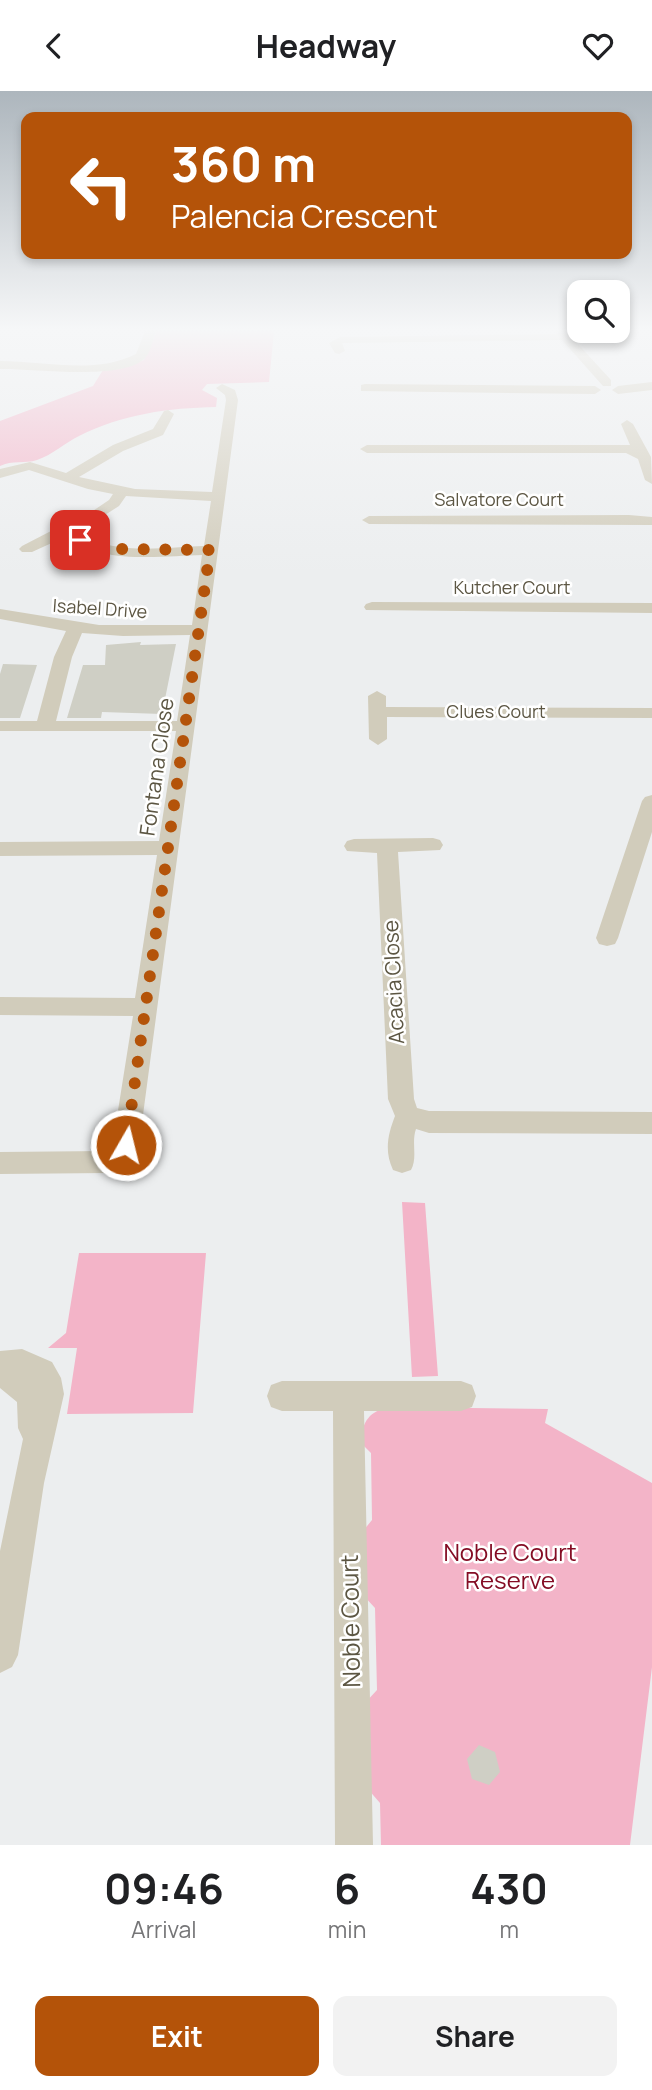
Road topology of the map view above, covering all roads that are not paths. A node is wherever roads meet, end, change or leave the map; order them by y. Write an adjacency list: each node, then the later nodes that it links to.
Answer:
1 (230, 413): 10 (street, Fontana Close)
2 (168, 414): 7 (street)
3 (627, 424): 5 (street)
4 (366, 449): 5 (street)
5 (640, 452): 8 (street)
6 (0, 474): 7 (street)
7 (68, 478): 9 (street)
8 (652, 480)
9 (122, 491): 10 (street); 13 (street)
10 (218, 496): 15 (street, Fontana Close)
11 (652, 518): 12 (street, Salvatore Court)
12 (368, 520)
13 (73, 530): 14 (street); 15 (street)
14 (27, 549)
15 (210, 550): 20 (street, Fontana Close)
16 (372, 607): 17 (street, Kutcher Court)
17 (652, 608)
18 (0, 614): 19 (street, Isabel Drive)
19 (75, 630): 20 (street, Isabel Drive); 25 (street)
20 (199, 630): 26 (street, Fontana Close)
21 (615, 714): 22 (street, Clues Court); 23 (street, Clues Court); 27 (street, Clues Court)
22 (652, 714): 23 (street)
23 (652, 723)
24 (0, 726): 25 (street)
25 (45, 726): 26 (street)
26 (186, 726): 32 (street, Fontana Close)
27 (378, 739)
28 (652, 801): 34 (street)
29 (433, 845): 31 (street)
30 (354, 846): 31 (street)
31 (387, 846): 37 (street, Acacia Close)
32 (168, 848): 33 (street); 36 (street, Fontana Close)
33 (0, 849)
34 (607, 938)
35 (0, 1006): 36 (street)
36 (145, 1007): 40 (street, Fontana Close)
37 (408, 1116): 38 (street); 39 (street, Acacia Close)
38 (652, 1123)
39 (402, 1162)
40 (0, 1163)
41 (0, 1366): 43 (street)
42 (0, 1371): 43 (street)
43 (36, 1383): 47 (street)
44 (282, 1396): 45 (street)
45 (348, 1396): 46 (street); 48 (street, Noble Court)
46 (461, 1396)
47 (0, 1655)
48 (354, 1845)

